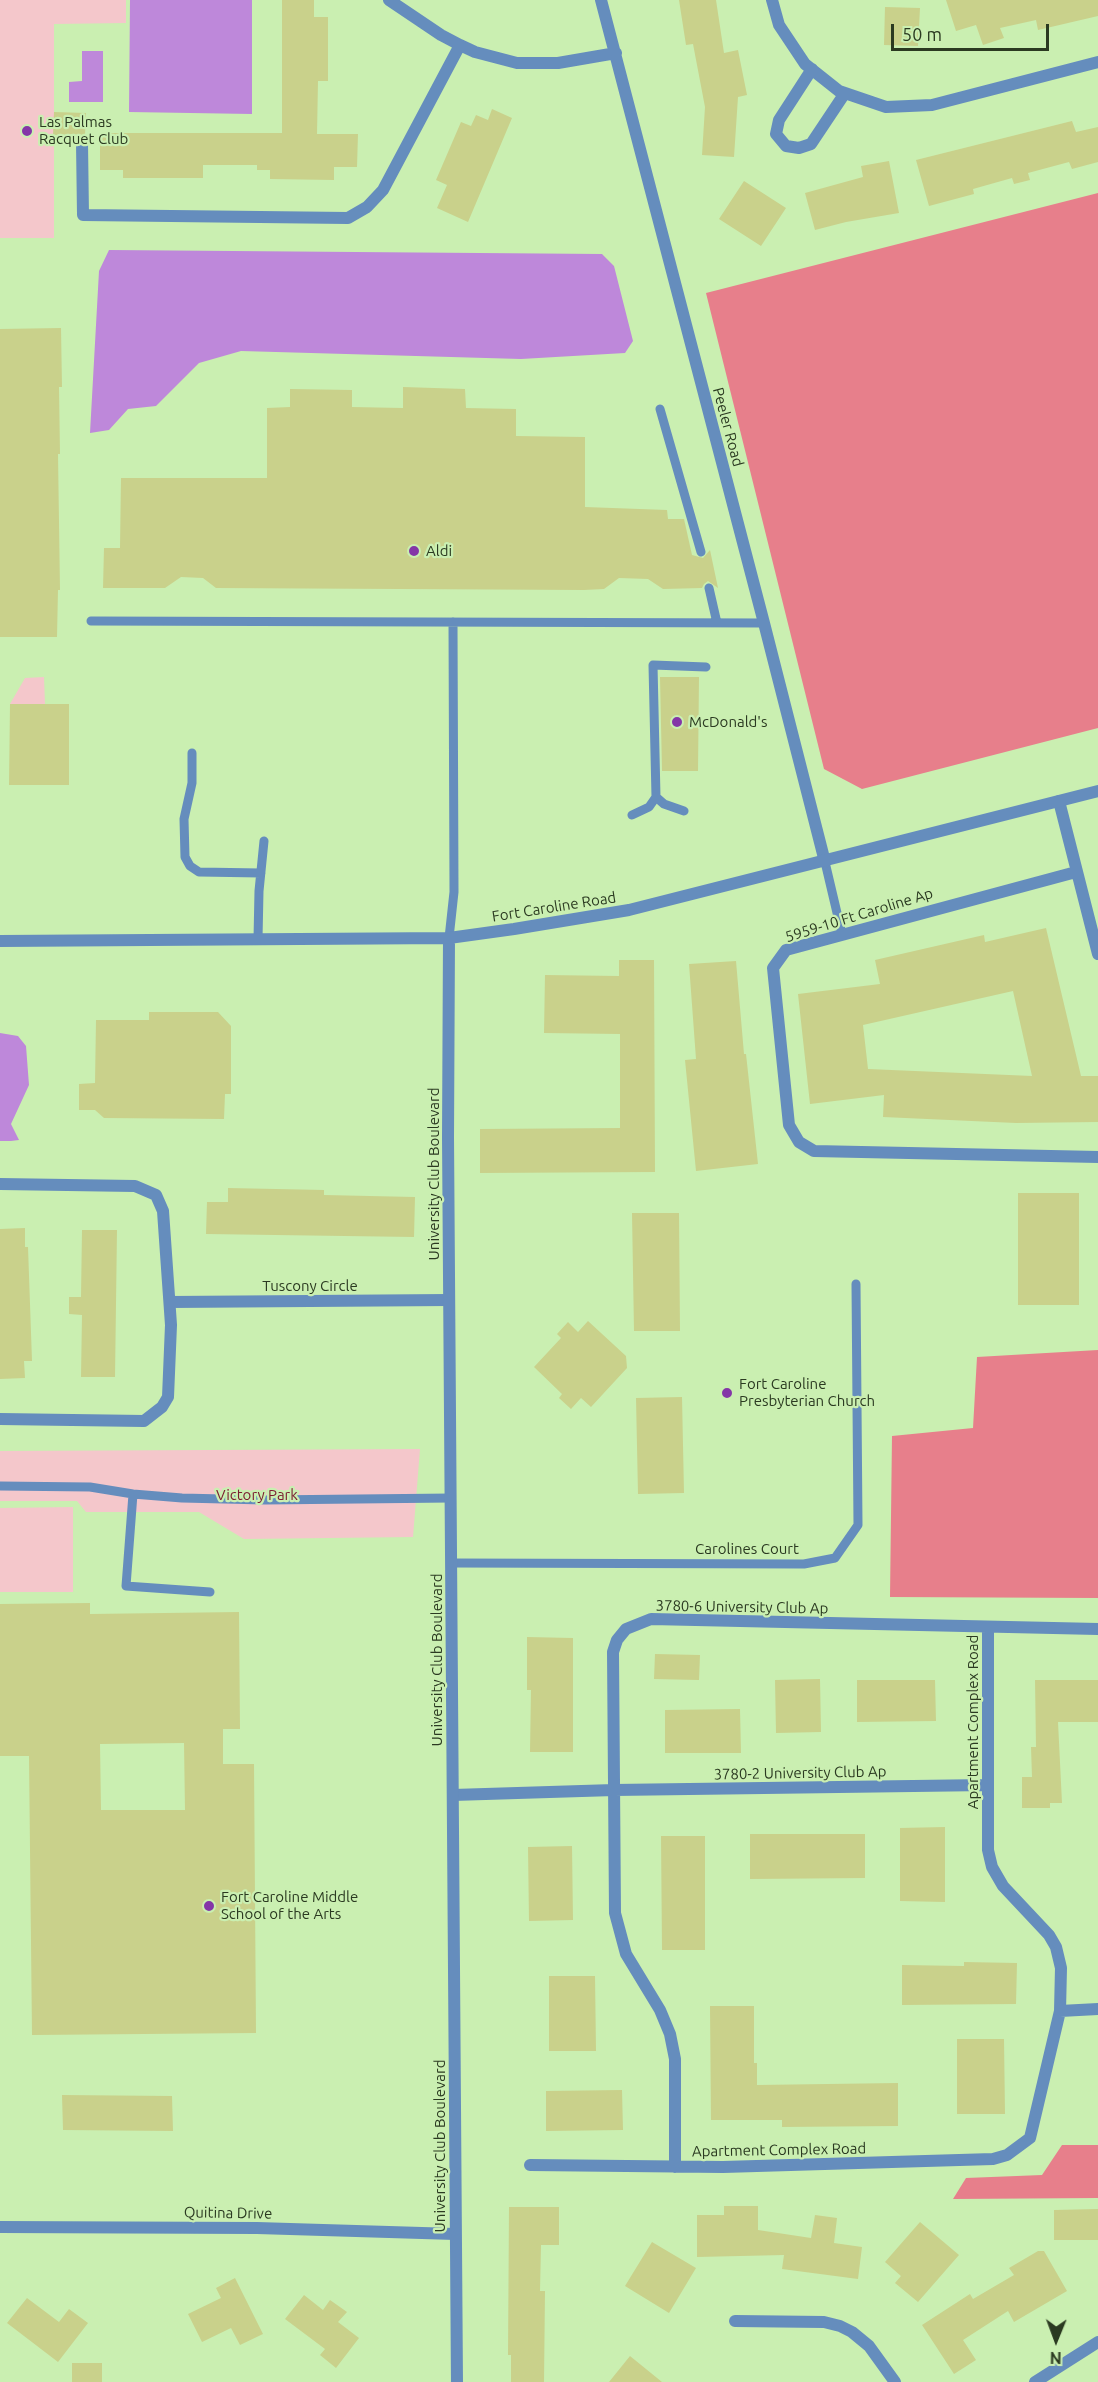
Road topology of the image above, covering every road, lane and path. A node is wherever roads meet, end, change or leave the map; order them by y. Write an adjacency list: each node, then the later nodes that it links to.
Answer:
1 (389, 0): 4 (street)
2 (601, 0): 5 (street, Peeler Road)
3 (772, 0): 7 (street)
4 (460, 45): 5 (street); 9 (street)
5 (616, 53): 16 (street, Peeler Road)
6 (1098, 62): 8 (street)
7 (812, 69): 8 (street); 8 (street)
8 (842, 92)
9 (82, 143)
10 (660, 409): 11 (lane)
11 (701, 552)
12 (709, 588): 15 (lane)
13 (91, 621): 14 (lane)
14 (453, 622): 15 (lane); 29 (lane)
15 (717, 623): 16 (lane)
16 (764, 623): 25 (street, Peeler Road)
17 (706, 667): 20 (lane)
18 (192, 753): 27 (lane)
19 (1098, 791): 21 (street, Fort Caroline Road)
20 (656, 796): 22 (lane); 23 (lane)
21 (1059, 801): 25 (street, Fort Caroline Road); 26 (street)
22 (684, 811)
23 (632, 815)
24 (264, 841): 27 (lane)
25 (825, 862): 28 (lane); 29 (street, Fort Caroline Road)
26 (1076, 872): 28 (street, 5959-10 Ft Caroline Ap); 32 (street)
27 (261, 873): 30 (lane)
28 (842, 934): 33 (street, 5959-10 Ft Caroline Ap)
29 (448, 938): 30 (street, Fort Caroline Road); 36 (street, University Club Boulevard)
30 (258, 939): 31 (street, Fort Caroline Road)
31 (0, 941)
32 (1098, 954)
33 (1098, 1156)
34 (0, 1184): 37 (street)
35 (856, 1284): 42 (lane, Carolines Court)
36 (449, 1300): 37 (street, Tuscony Circle); 41 (street, University Club Boulevard)
37 (170, 1302): 38 (street)
38 (0, 1419)
39 (0, 1486): 40 (lane)
40 (133, 1494): 41 (lane); 43 (lane)
41 (450, 1498): 42 (street, University Club Boulevard)
42 (451, 1563): 48 (street, University Club Boulevard)
43 (210, 1592)
44 (988, 1628): 45 (street, Apartment Complex Road); 46 (street, Apartment Complex Road); 47 (street, 3780-6 University Club Ap)
45 (1098, 1629)
46 (988, 1785): 47 (street, 3780-2 University Club Ap); 50 (street, Apartment Complex Road)
47 (614, 1790): 48 (street, 3780-2 University Club Ap); 52 (street, Apartment Complex Road)
48 (453, 1795): 54 (street, University Club Boulevard)
49 (1098, 2009): 50 (street)
50 (1060, 2011): 52 (street, Apartment Complex Road)
51 (530, 2166): 52 (street)
52 (675, 2167)
53 (0, 2227): 54 (street, Quitina Drive)
54 (455, 2234): 57 (street, University Club Boulevard)
55 (735, 2321): 58 (street)
56 (1098, 2342): 59 (street)
57 (457, 2382)
58 (895, 2382)
59 (1035, 2382)

